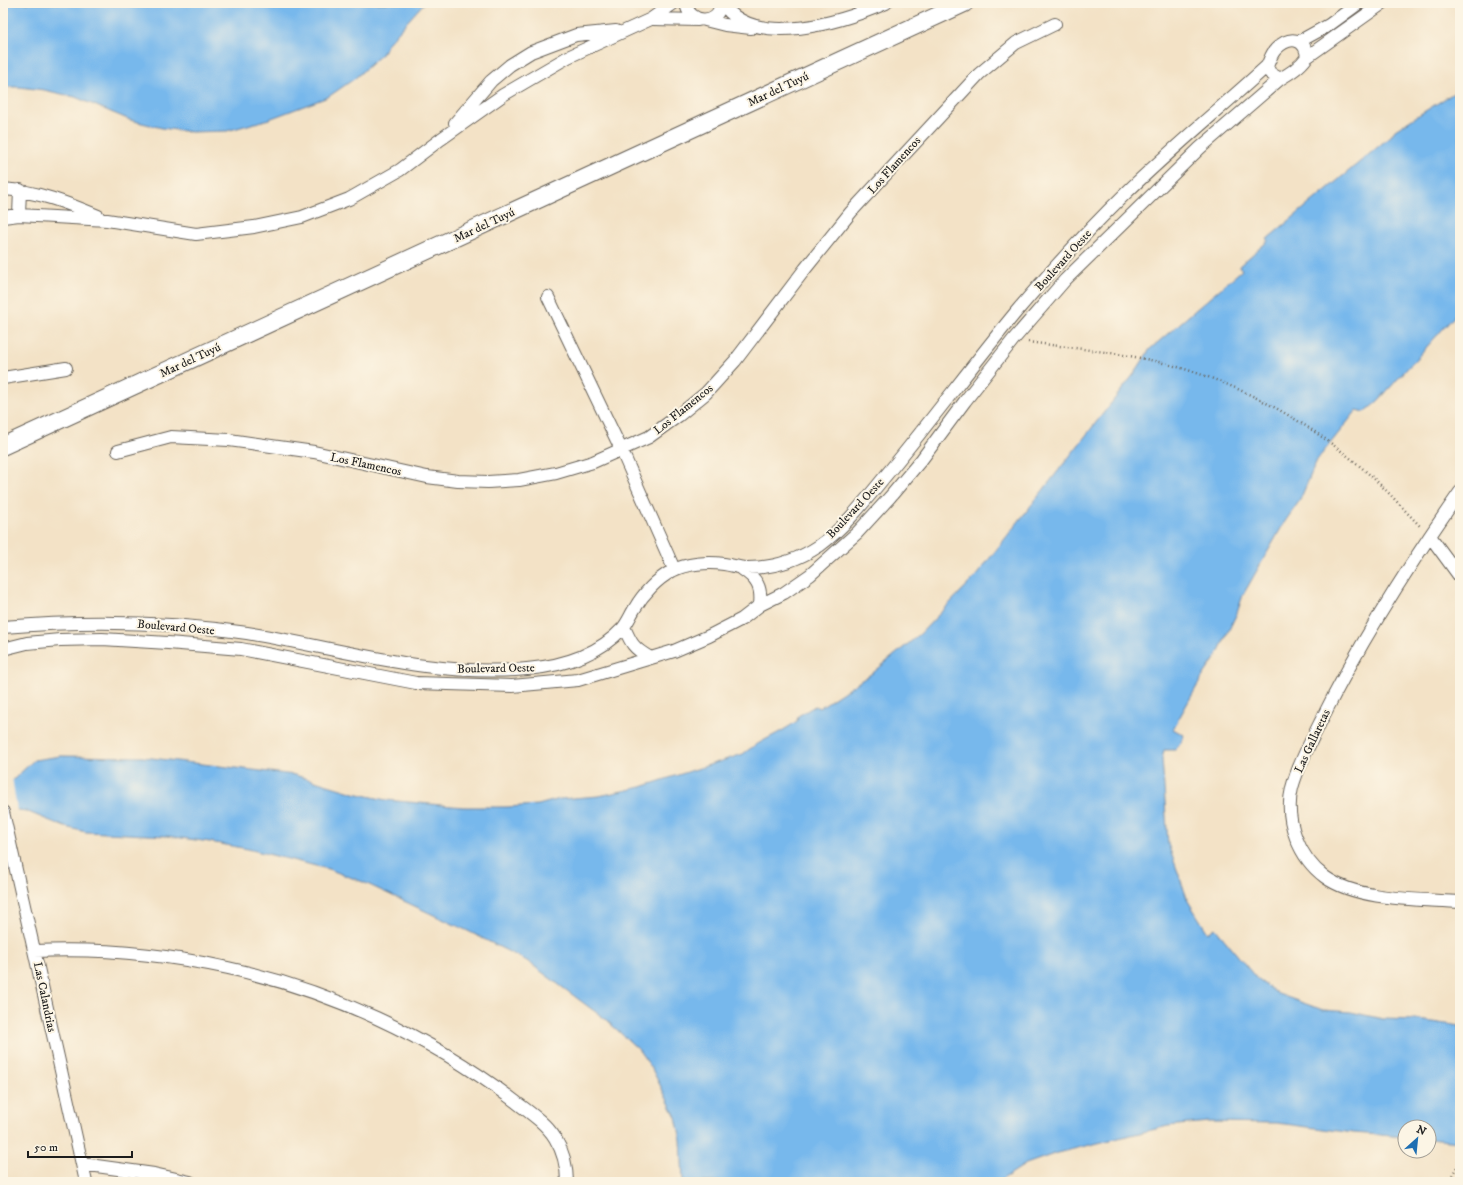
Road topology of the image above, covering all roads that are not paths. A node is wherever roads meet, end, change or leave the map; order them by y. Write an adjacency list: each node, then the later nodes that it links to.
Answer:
1 (674, 3): 8 (street)
2 (686, 3): 9 (street)
3 (721, 3): 9 (street); 11 (street)
4 (886, 3): 11 (street)
5 (965, 3): 34 (street, Mar del Tuyú)
6 (1359, 3): 14 (street)
7 (1383, 3): 16 (street)
8 (652, 19): 9 (street); 12 (street)
9 (702, 20): 11 (street)
10 (1055, 24): 35 (street, Los Flamencos)
11 (763, 27)
12 (627, 30): 13 (street); 15 (street)
13 (559, 40): 15 (street); 19 (street)
14 (1300, 41): 16 (street); 17 (street)
15 (568, 57): 20 (street)
16 (1307, 57): 18 (street)
17 (1267, 66): 18 (street); 21 (street, Boulevard Oeste)
18 (1280, 79): 23 (street, Boulevard Oeste)
19 (491, 81): 20 (street); 22 (street)
20 (503, 95): 22 (street)
21 (1192, 135): 23 (street); 30 (street, Boulevard Oeste)
22 (441, 139): 28 (street)
23 (1200, 148): 31 (street, Boulevard Oeste)
24 (3, 189): 25 (street)
25 (20, 190): 26 (street); 28 (street)
26 (18, 215): 27 (street); 28 (street)
27 (3, 217)
28 (107, 220)
29 (548, 297): 35 (street)
30 (1018, 310): 31 (street); 37 (street, Boulevard Oeste)
31 (1030, 320): 39 (street, Boulevard Oeste)
32 (66, 368): 33 (street)
33 (3, 378)
34 (3, 446)
35 (621, 449): 36 (street, Los Flamencos); 41 (street)
36 (118, 451)
37 (878, 485): 39 (street); 42 (street, Boulevard Oeste)
38 (1460, 492): 40 (street, Las Gallaretas)
39 (890, 497): 44 (street, Boulevard Oeste)
40 (1430, 536): 43 (street); 54 (street, Las Gallaretas)
41 (674, 569): 42 (street, Boulevard Oeste); 46 (street, Boulevard Oeste)
42 (742, 569): 44 (street)
43 (1460, 577)
44 (760, 605): 50 (street, Boulevard Oeste)
45 (3, 627): 47 (street, Boulevard Oeste)
46 (624, 627): 50 (street); 51 (street, Boulevard Oeste)
47 (244, 633): 49 (street); 51 (street, Boulevard Oeste)
48 (3, 649): 49 (street, Boulevard Oeste)
49 (241, 649): 52 (street, Boulevard Oeste)
50 (649, 657): 52 (street, Boulevard Oeste)
51 (479, 670): 52 (street)
52 (479, 686)
53 (3, 813): 55 (street, Las Calandrias)
54 (1460, 902)
55 (35, 950): 56 (street, Las Calandrias); 59 (street)
56 (82, 1164): 57 (street, Las Calandrias); 58 (street)
57 (86, 1182)
58 (190, 1182)
59 (567, 1182)

